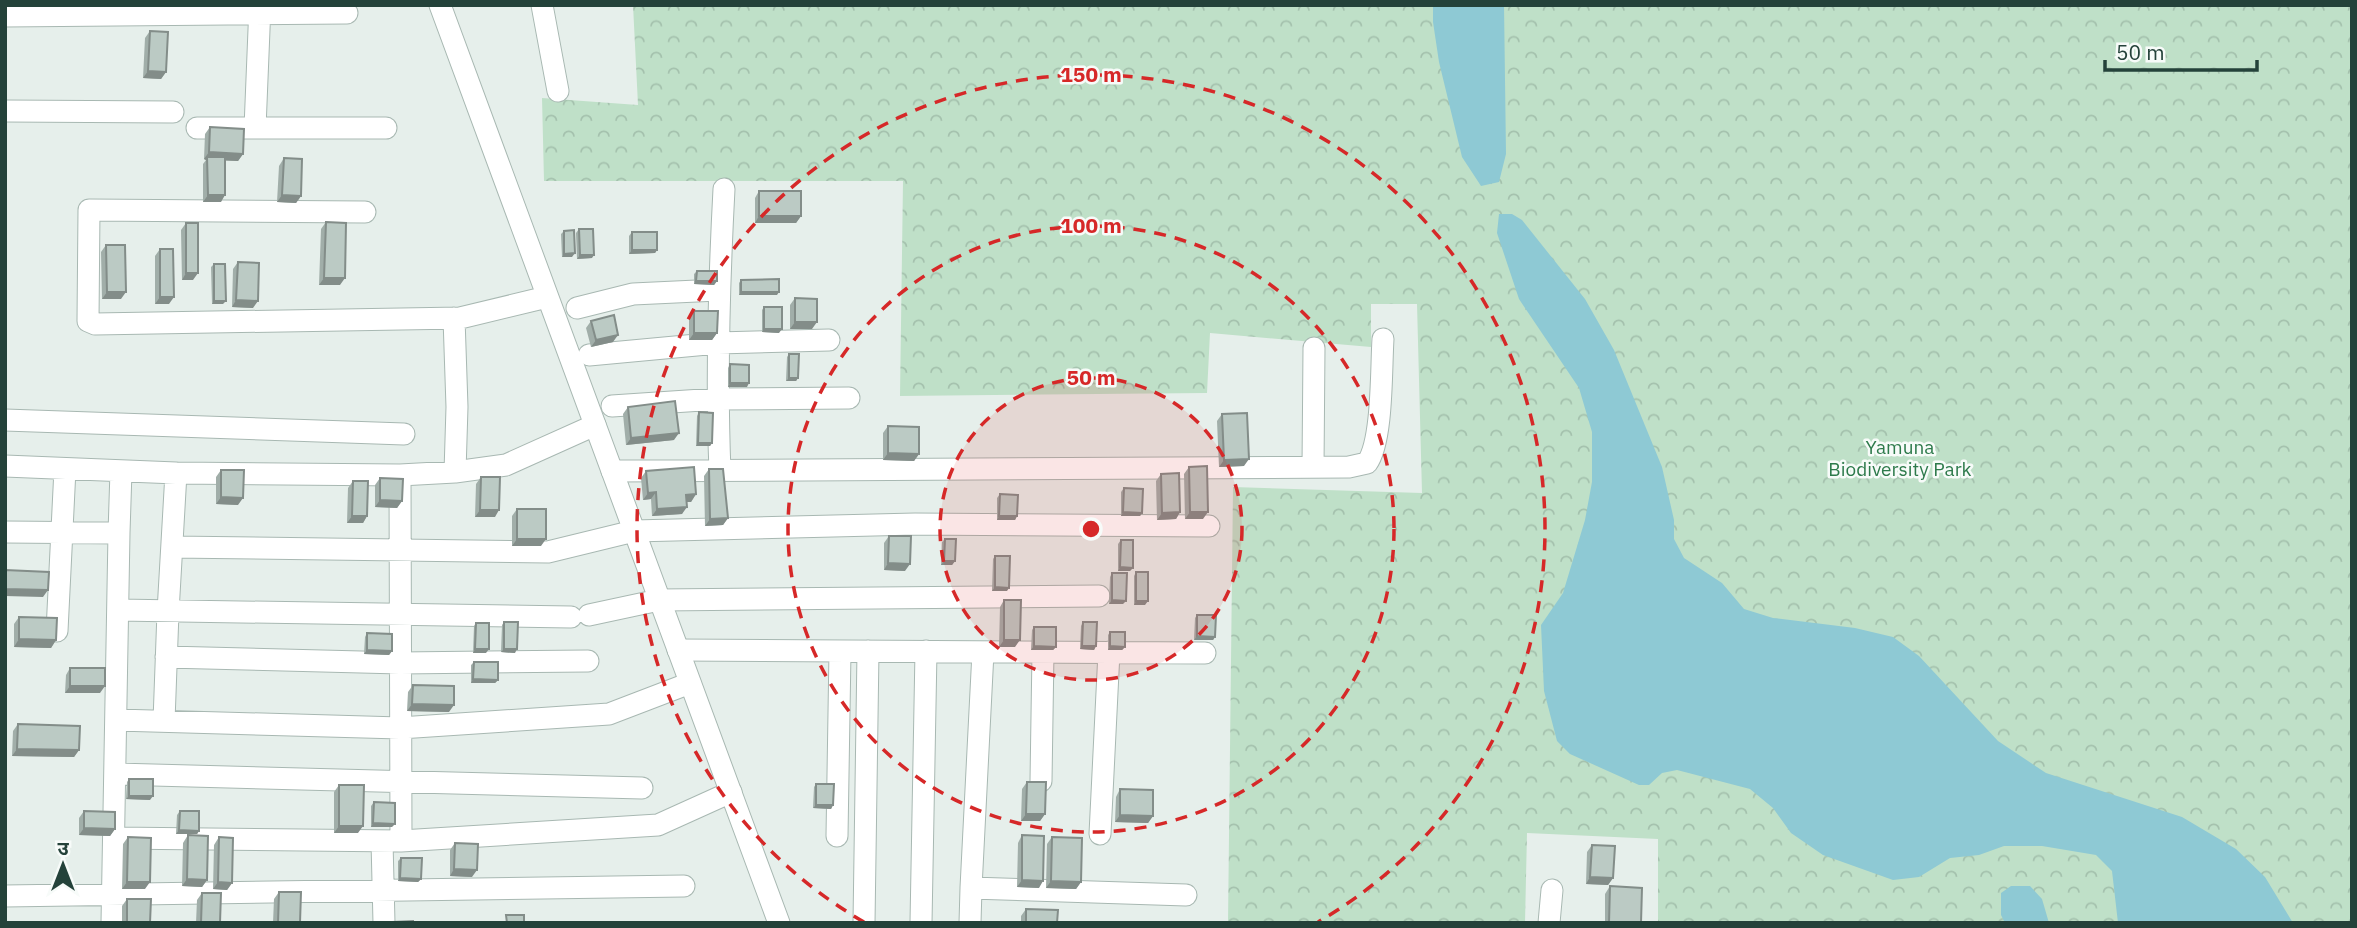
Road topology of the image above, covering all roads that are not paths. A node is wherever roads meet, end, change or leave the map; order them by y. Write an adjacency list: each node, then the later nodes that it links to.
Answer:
1 (440, 5): 15 (street)
2 (542, 5): 6 (street)
3 (260, 10): 4 (street); 5 (street); 10 (street)
4 (347, 13)
5 (5, 16)
6 (558, 91)
7 (5, 111): 8 (street)
8 (173, 113)
9 (197, 128): 10 (street)
10 (255, 128): 11 (street)
11 (386, 128)
12 (724, 189): 14 (street)
13 (365, 212): 17 (street)
14 (718, 290): 16 (street); 20 (street)
15 (547, 297): 17 (street); 27 (street)
16 (577, 308)
17 (462, 317): 35 (street)
18 (1383, 339): 30 (street)
19 (828, 340): 20 (street)
20 (718, 343): 22 (street); 24 (street)
21 (1314, 348): 30 (street)
22 (589, 355)
23 (849, 398): 24 (street)
24 (717, 399): 25 (street); 34 (street)
25 (612, 406)
26 (5, 420): 28 (street)
27 (594, 425): 33 (street); 35 (street)
28 (404, 434)
29 (5, 466): 31 (street)
30 (1313, 467): 34 (street)
31 (65, 469): 32 (street); 41 (street)
32 (121, 471): 36 (street); 42 (street)
33 (612, 471): 34 (street); 39 (street)
34 (720, 471)
35 (455, 472): 37 (street)
36 (176, 473): 37 (street); 43 (street)
37 (400, 475): 44 (street)
38 (1209, 526): 39 (street)
39 (634, 531): 44 (street); 46 (street)
40 (5, 532): 41 (street)
41 (63, 533): 42 (street); 50 (street)
42 (119, 533): 47 (street)
43 (172, 547): 44 (street); 48 (street)
44 (400, 550): 49 (street)
45 (1099, 596): 46 (street)
46 (659, 600): 49 (street); 51 (street)
47 (118, 610): 48 (street); 63 (street)
48 (168, 612): 49 (street); 59 (street)
49 (400, 615): 61 (street)
50 (57, 631)
51 (678, 650): 52 (street); 62 (street)
52 (840, 651): 53 (street); 72 (street)
53 (868, 651): 54 (street); 85 (street)
54 (926, 651): 55 (street); 86 (street)
55 (983, 652): 56 (street); 76 (street)
56 (1043, 652): 57 (street); 67 (street)
57 (1109, 652): 58 (street); 71 (street)
58 (1205, 653)
59 (166, 657): 61 (street); 64 (street)
60 (588, 661): 61 (street)
61 (400, 663): 65 (street)
62 (690, 683): 65 (street); 70 (street)
63 (117, 720): 64 (street); 66 (street)
64 (164, 721): 65 (street)
65 (400, 728): 68 (street)
66 (116, 774): 68 (street); 73 (street)
67 (1041, 781)
68 (401, 782): 69 (street); 74 (street)
69 (642, 789)
70 (731, 792): 74 (street); 84 (street)
71 (1100, 834)
72 (836, 836)
73 (114, 838): 74 (street); 79 (street)
74 (392, 841): 78 (street)
75 (684, 886): 78 (street)
76 (971, 888): 80 (street); 87 (street)
77 (1552, 890): 88 (street)
78 (383, 891): 79 (street); 83 (street)
79 (113, 895): 81 (street); 82 (street)
80 (1186, 895)
81 (5, 896)
82 (112, 923)
83 (384, 923)
84 (779, 923)
85 (864, 923)
86 (920, 923)
87 (970, 923)
88 (1549, 923)

